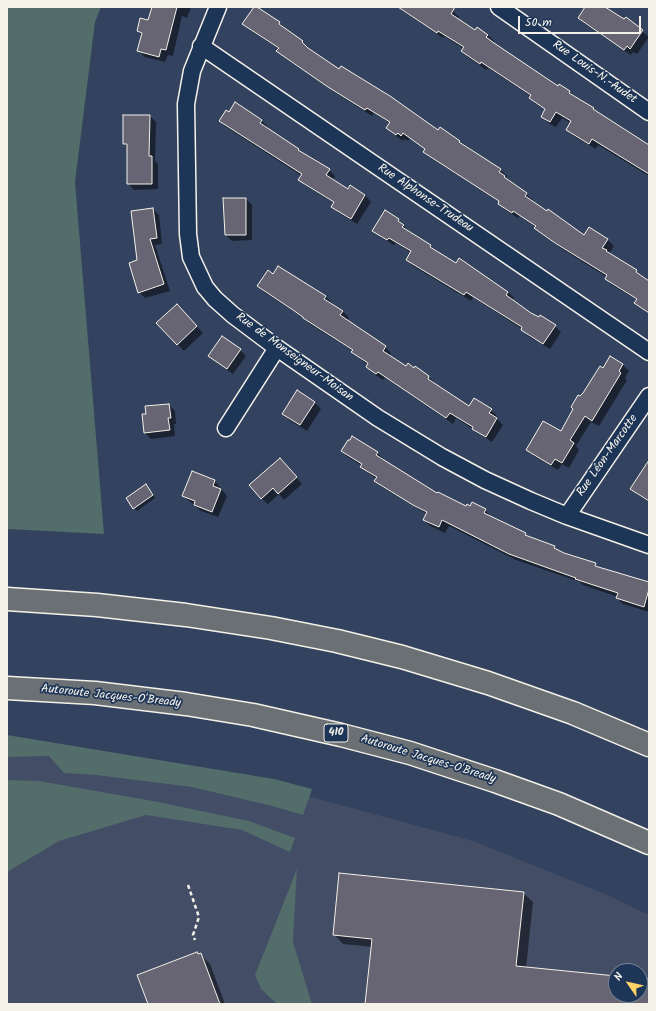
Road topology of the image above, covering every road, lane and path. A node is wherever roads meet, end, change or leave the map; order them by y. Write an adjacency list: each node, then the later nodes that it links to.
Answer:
1 (218, 7): 3 (street, Rue de Monseigneur-Moisan)
2 (499, 7): 4 (street, Rue Louis-N.-Audet)
3 (201, 46): 5 (street, Rue de Monseigneur-Moisan); 6 (street, Rue Alphonse-Trudeau)
4 (649, 112)
5 (278, 348): 8 (street); 9 (street, Rue de Monseigneur-Moisan)
6 (649, 352)
7 (649, 396): 9 (street, Rue Léon-Marcotte)
8 (226, 428)
9 (567, 516): 10 (street, Rue de Monseigneur-Moisan)
10 (649, 545)
11 (7, 599): 13 (highway)
12 (7, 688): 14 (highway, Autoroute Jacques-O'Bready / 410)
13 (649, 745)
14 (649, 843)
15 (188, 885): 16 (path)
16 (195, 940)

